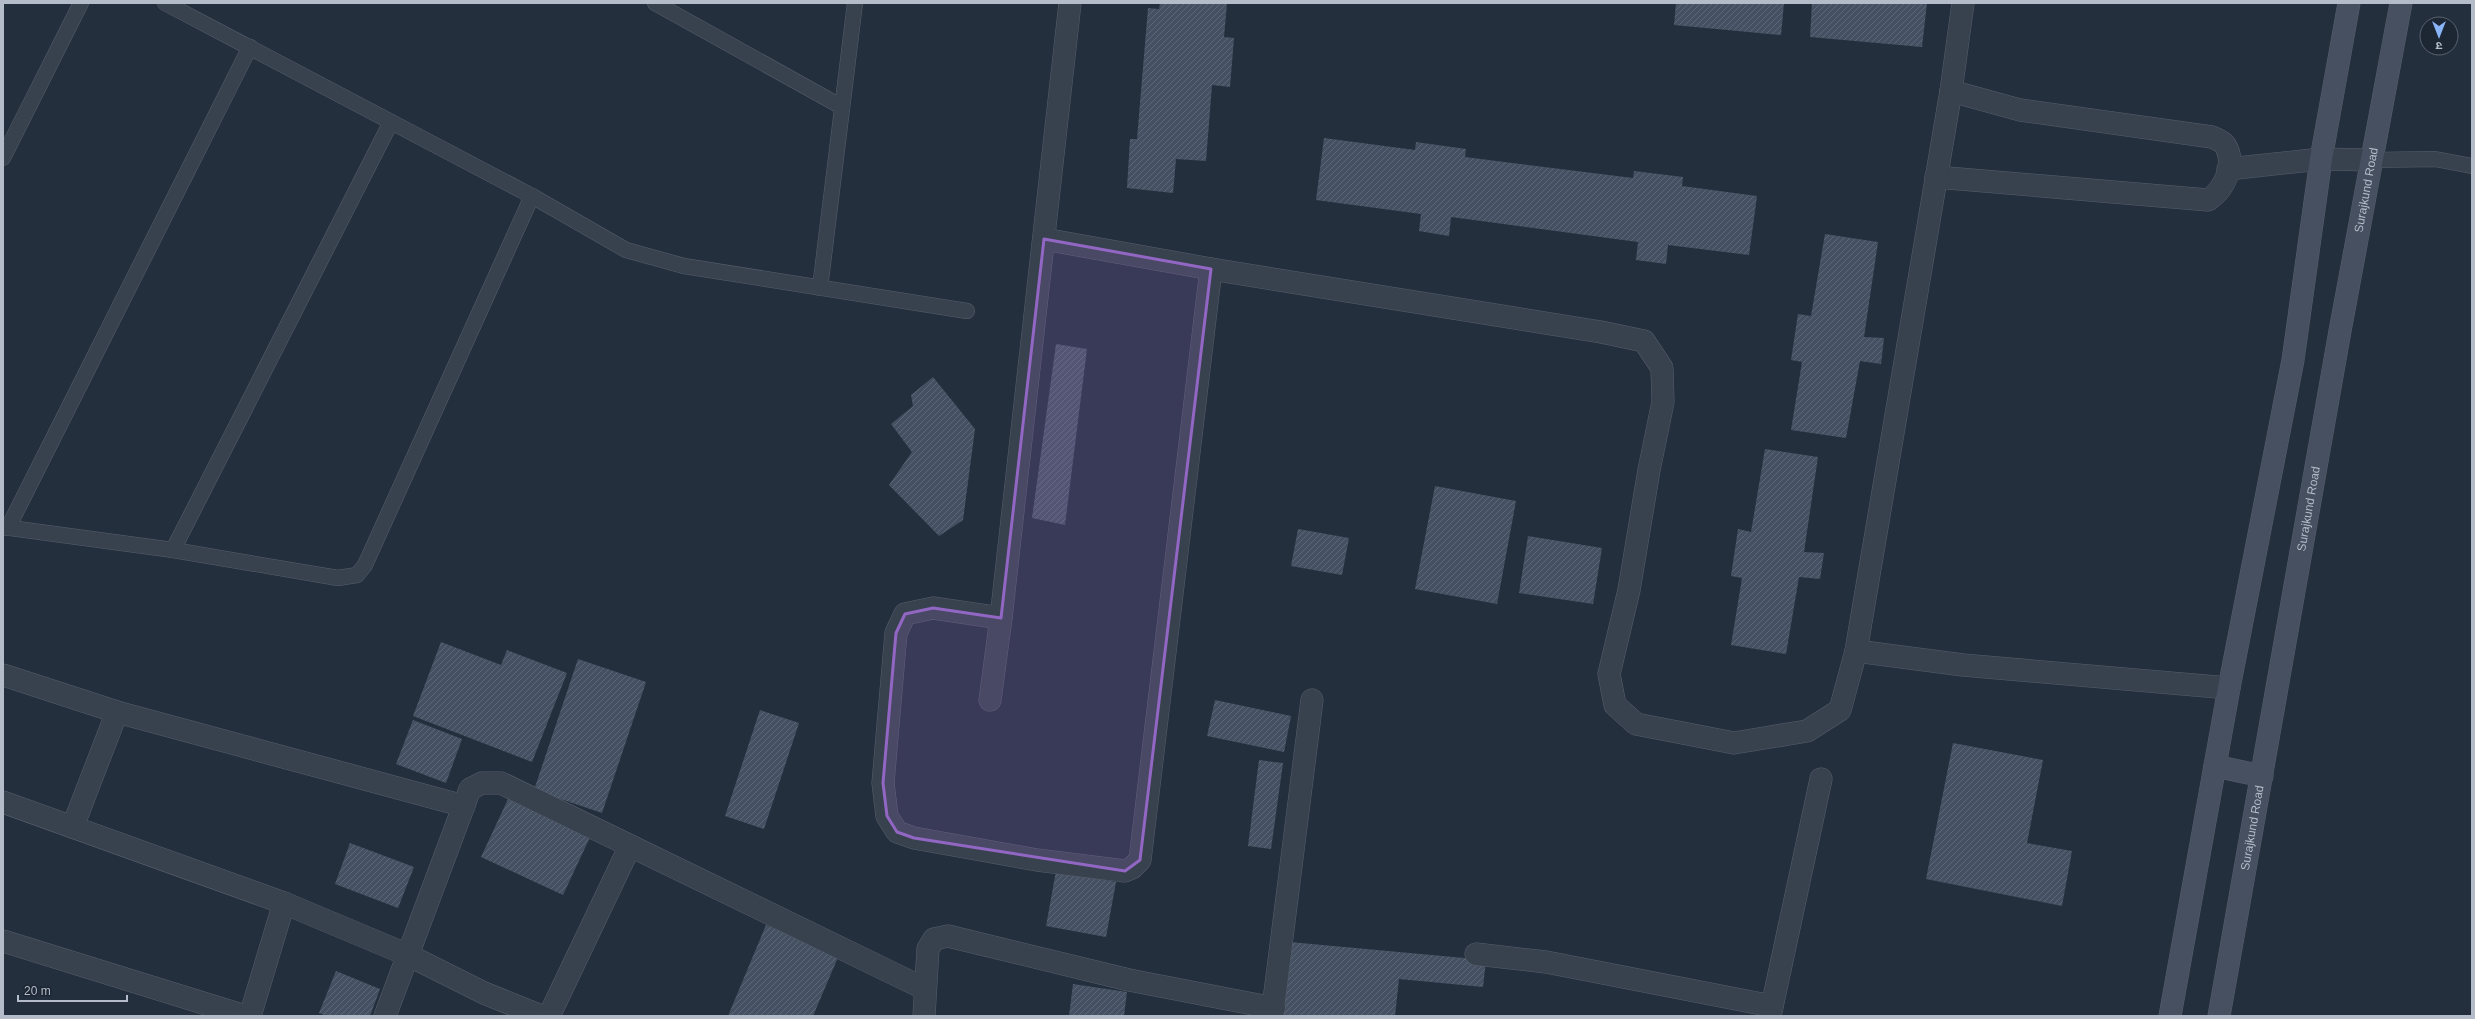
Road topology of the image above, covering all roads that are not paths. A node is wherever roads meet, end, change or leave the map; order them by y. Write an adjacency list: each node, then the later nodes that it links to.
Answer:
1 (81, 3): 14 (lane)
2 (165, 3): 9 (lane)
3 (655, 3): 12 (lane)
4 (855, 3): 12 (lane)
5 (1070, 3): 21 (street)
6 (1963, 3): 11 (street)
7 (2349, 3): 15 (main road)
8 (2401, 3): 16 (main road, Surajkund Road)
9 (181, 7): 10 (lane)
10 (250, 47): 13 (lane); 25 (lane)
11 (1951, 91): 18 (street); 19 (street)
12 (842, 107): 23 (lane)
13 (391, 122): 20 (lane); 26 (lane)
14 (3, 158)
15 (2321, 159): 16 (street); 18 (street); 30 (main road)
16 (2373, 160): 17 (lane); 35 (main road, Surajkund Road)
17 (2472, 166)
18 (2228, 169): 19 (street)
19 (1936, 177): 28 (street)
20 (532, 196): 23 (lane); 26 (lane)
21 (1044, 239): 22 (street); 27 (street)
22 (1210, 269): 27 (street); 28 (street)
23 (820, 288): 24 (lane)
24 (967, 311)
25 (5, 528): 26 (lane)
26 (173, 550)
27 (1001, 618): 31 (street)
28 (1856, 651): 30 (street)
29 (3, 674): 33 (street)
30 (2229, 688): 34 (main road)
31 (990, 700)
32 (1312, 700): 47 (street)
33 (117, 712): 38 (street); 39 (street)
34 (2215, 766): 35 (main road); 54 (main road)
35 (2262, 776): 55 (main road, Surajkund Road)
36 (1821, 779): 46 (street)
37 (3, 802): 39 (street)
38 (464, 806): 40 (street); 44 (street)
39 (73, 826): 41 (street)
40 (630, 846): 45 (street); 52 (street)
41 (284, 903): 44 (street); 49 (street)
42 (3, 941): 48 (street)
43 (1476, 954): 46 (street)
44 (408, 955): 50 (street); 51 (street)
45 (925, 989): 47 (street); 53 (street)
46 (1771, 1011)
47 (1273, 1012)
48 (246, 1016)
49 (250, 1016)
50 (385, 1016)
51 (541, 1016)
52 (549, 1016)
53 (924, 1016)
54 (2170, 1016)
55 (2219, 1016)

